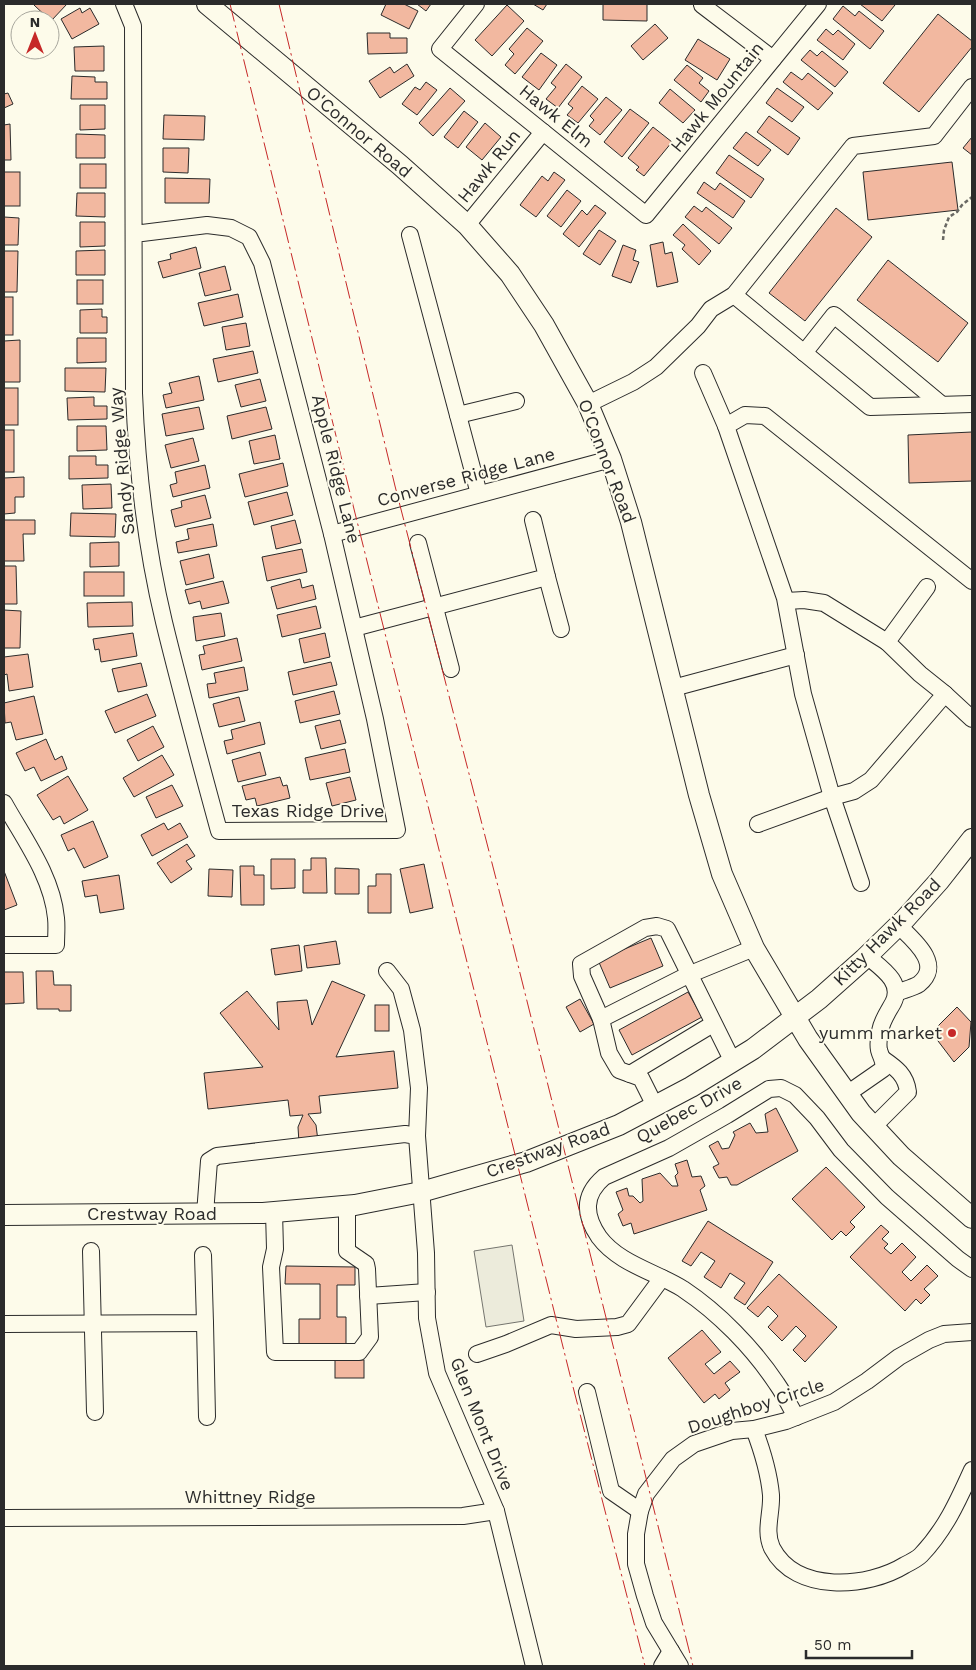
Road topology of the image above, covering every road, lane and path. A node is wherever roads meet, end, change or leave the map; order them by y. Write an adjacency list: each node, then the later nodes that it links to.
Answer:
1 (124, 4): 12 (street, Sandy Ridge Way)
2 (207, 4): 11 (main road, O'Connor Road)
3 (476, 4): 8 (street, Hawk Elm)
4 (702, 4): 6 (street)
5 (818, 4): 6 (street, Hawk Mountain)
6 (773, 59): 10 (street, Hawk Mountain)
7 (972, 87): 15 (street)
8 (543, 132): 10 (street, Hawk Elm); 11 (street, Hawk Run)
9 (972, 197): 14 (path)
10 (646, 215)
11 (467, 225): 19 (main road, O'Connor Road)
12 (134, 234): 27 (street, Apple Ridge Lane); 46 (street, Sandy Ridge Way)
13 (410, 235): 22 (street)
14 (943, 240)
15 (734, 295): 16 (street); 19 (street)
16 (804, 353): 21 (street); 21 (street)
17 (703, 373): 23 (street)
18 (516, 401): 22 (street)
19 (588, 404): 24 (main road, O'Connor Road)
20 (972, 404): 21 (street)
21 (942, 405)
22 (458, 415): 25 (street)
23 (726, 426): 30 (street); 32 (street)
24 (611, 459): 25 (street, Converse Ridge Lane); 39 (main road, O'Connor Road)
25 (479, 494): 27 (street, Converse Ridge Lane)
26 (533, 520): 29 (street)
27 (332, 534): 34 (street, Apple Ridge Lane)
28 (418, 543): 33 (street)
29 (547, 577): 33 (street); 35 (street)
30 (972, 581)
31 (927, 587): 36 (street)
32 (786, 601): 36 (street); 37 (street)
33 (434, 607): 34 (street); 38 (street)
34 (354, 628): 45 (street, Apple Ridge Lane)
35 (561, 629)
36 (886, 642): 40 (street)
37 (796, 655): 39 (street); 42 (street)
38 (451, 669)
39 (673, 688): 51 (main road, O'Connor Road)
40 (945, 694): 41 (street); 42 (street)
41 (972, 719)
42 (832, 797): 44 (street); 48 (street)
43 (4, 803): 50 (street)
44 (758, 824)
45 (397, 830): 46 (street, Texas Ridge Drive)
46 (219, 831)
47 (972, 839): 49 (main road, Kitty Hawk Road)
48 (861, 883)
49 (898, 925): 52 (main road, Kitty Hawk Road); 55 (street)
50 (4, 945)
51 (754, 948): 54 (street); 56 (main road, O'Connor Road)
52 (867, 956): 55 (street); 56 (main road, Kitty Hawk Road)
53 (387, 971): 65 (street, Glen Mont Drive)
54 (688, 975): 57 (street); 57 (street); 58 (street)
55 (896, 993): 59 (street)
56 (795, 1016): 60 (main road, Crestway Road); 62 (main road)
57 (602, 1019): 61 (street)
58 (713, 1024): 60 (street); 61 (street)
59 (883, 1059): 62 (street); 64 (street)
60 (732, 1062): 63 (main road, Crestway Road)
61 (630, 1074): 63 (street)
62 (847, 1094): 64 (main road)
63 (655, 1106): 66 (main road, Crestway Road)
64 (873, 1126): 71 (main road)
65 (417, 1136): 66 (street, Glen Mont Drive); 69 (street)
66 (421, 1192): 67 (main road, Crestway Road); 76 (street, Glen Mont Drive)
67 (346, 1206): 68 (main road, Crestway Road); 77 (street)
68 (274, 1212): 69 (main road, Crestway Road); 77 (street)
69 (205, 1214): 70 (main road, Crestway Road)
70 (4, 1215)
71 (972, 1218)
72 (91, 1251): 80 (street)
73 (203, 1255): 78 (street)
74 (972, 1269): 75 (street, Quebec Drive)
75 (662, 1278): 82 (street); 86 (street, Quebec Drive)
76 (427, 1292): 77 (street); 89 (street, Glen Mont Drive)
77 (368, 1296)
78 (204, 1323): 80 (street); 85 (street)
79 (4, 1324): 80 (street)
80 (93, 1324): 84 (street)
81 (972, 1332): 86 (street, Doughboy Circle)
82 (477, 1354)
83 (587, 1392): 90 (street)
84 (95, 1412)
85 (207, 1417)
86 (796, 1417): 87 (street, Doughboy Circle)
87 (754, 1429): 88 (street); 90 (street, Doughboy Circle)
88 (972, 1470)
89 (496, 1511): 91 (street, Whittney Ridge); 93 (street, Glen Mont Drive)
90 (640, 1511): 92 (street, Doughboy Circle)
91 (4, 1518)
92 (671, 1651): 94 (street); 95 (street, Doughboy Circle)
93 (534, 1666)
94 (662, 1666)
95 (680, 1666)

